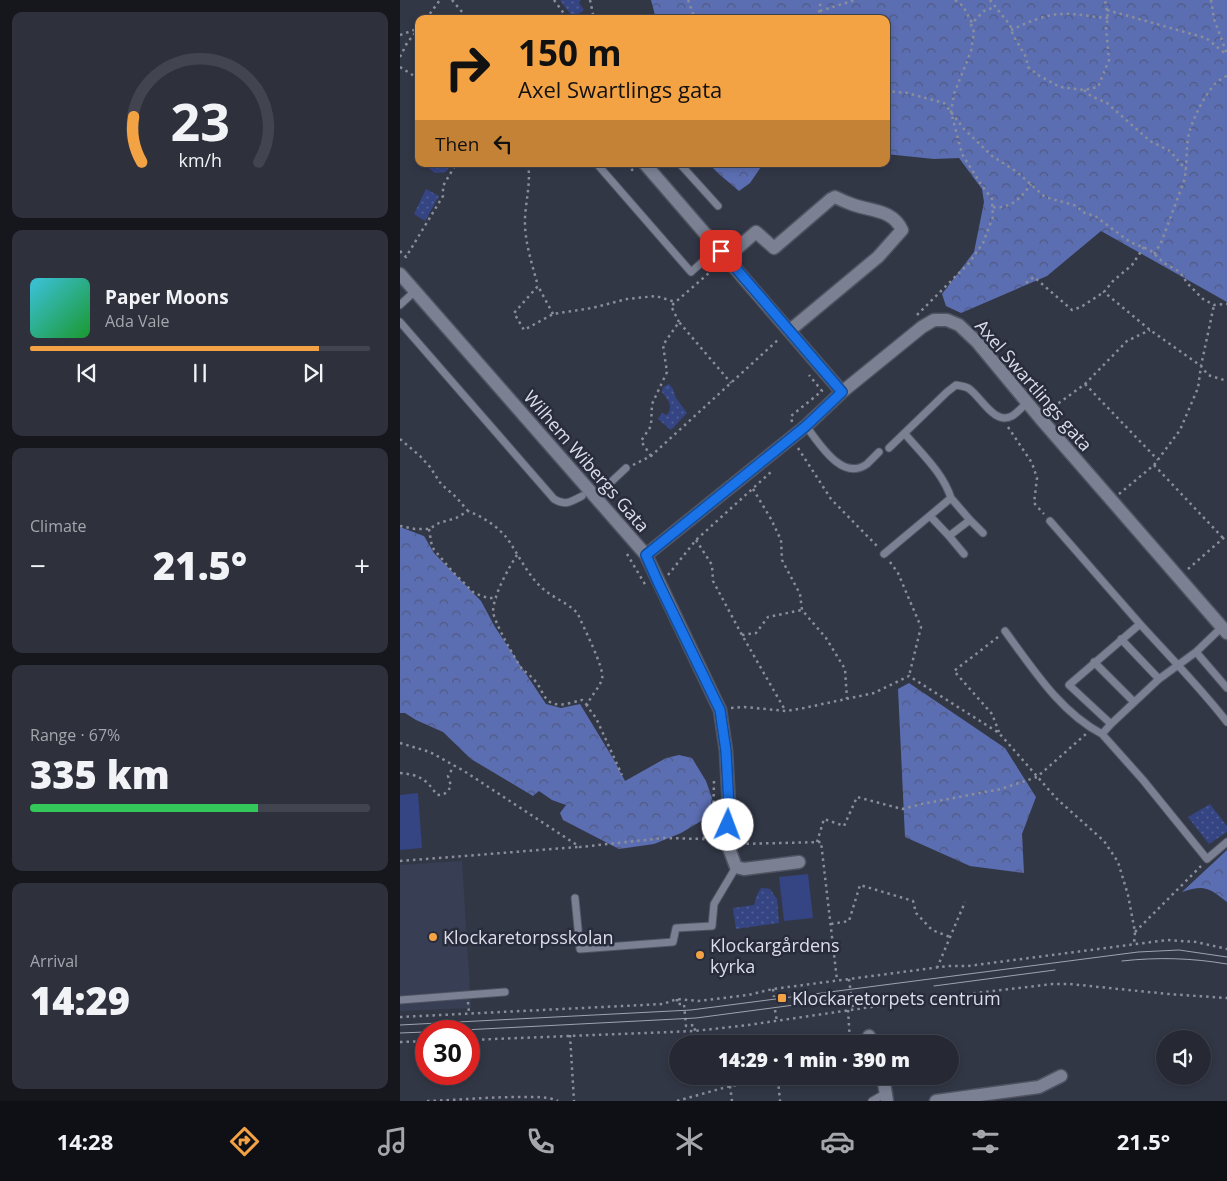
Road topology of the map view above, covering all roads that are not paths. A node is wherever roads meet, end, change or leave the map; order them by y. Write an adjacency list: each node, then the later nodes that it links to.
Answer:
1 (600, 167): 5 (lane)
2 (648, 167): 5 (street)
3 (683, 167): 4 (lane)
4 (718, 206)
5 (724, 254): 10 (street); 10 (street)
6 (400, 274): 7 (street, Wilhem Wibergs Gata)
7 (415, 291): 8 (lane); 19 (street, Wilhem Wibergs Gata)
8 (400, 304)
9 (400, 322): 18 (lane)
10 (784, 335): 11 (street)
11 (838, 387): 12 (street, Axel Swartlings gata); 14 (street, Axel Swartlings gata)
12 (1027, 403): 13 (lane); 30 (street, Axel Swartlings gata)
13 (905, 434): 15 (lane); 20 (lane)
14 (800, 436): 16 (lane); 28 (street, Axel Swartlings gata)
15 (889, 448)
16 (879, 452)
17 (626, 468): 19 (lane)
18 (582, 496)
19 (595, 497): 28 (street, Wilhem Wibergs Gata)
20 (951, 498): 21 (lane); 22 (lane)
21 (930, 516): 25 (lane); 26 (lane)
22 (970, 520): 24 (lane); 25 (lane)
23 (1050, 521): 29 (lane)
24 (983, 533)
25 (949, 536): 27 (lane)
26 (884, 554)
27 (964, 554)
28 (646, 555): 44 (street, Wilhem Wibergs Gata)
29 (1140, 624): 32 (lane); 35 (lane)
30 (1224, 630): 33 (lane)
31 (1005, 631): 41 (lane)
32 (1121, 639): 34 (lane); 36 (lane)
33 (1196, 652): 35 (lane); 37 (lane)
34 (1094, 662): 38 (lane); 40 (lane)
35 (1178, 666): 36 (lane); 39 (lane)
36 (1159, 679): 38 (lane)
37 (1227, 688)
38 (1134, 702): 40 (lane)
39 (1227, 722)
40 (1111, 724): 41 (lane)
41 (1102, 734): 42 (lane)
42 (1227, 842)
43 (799, 862): 44 (street)
44 (736, 867): 45 (lane)
45 (575, 898)
46 (505, 992): 47 (lane)
47 (400, 1000)
48 (1061, 1076): 51 (street)
49 (886, 1097): 50 (lane)
50 (872, 1101)
51 (936, 1101)

